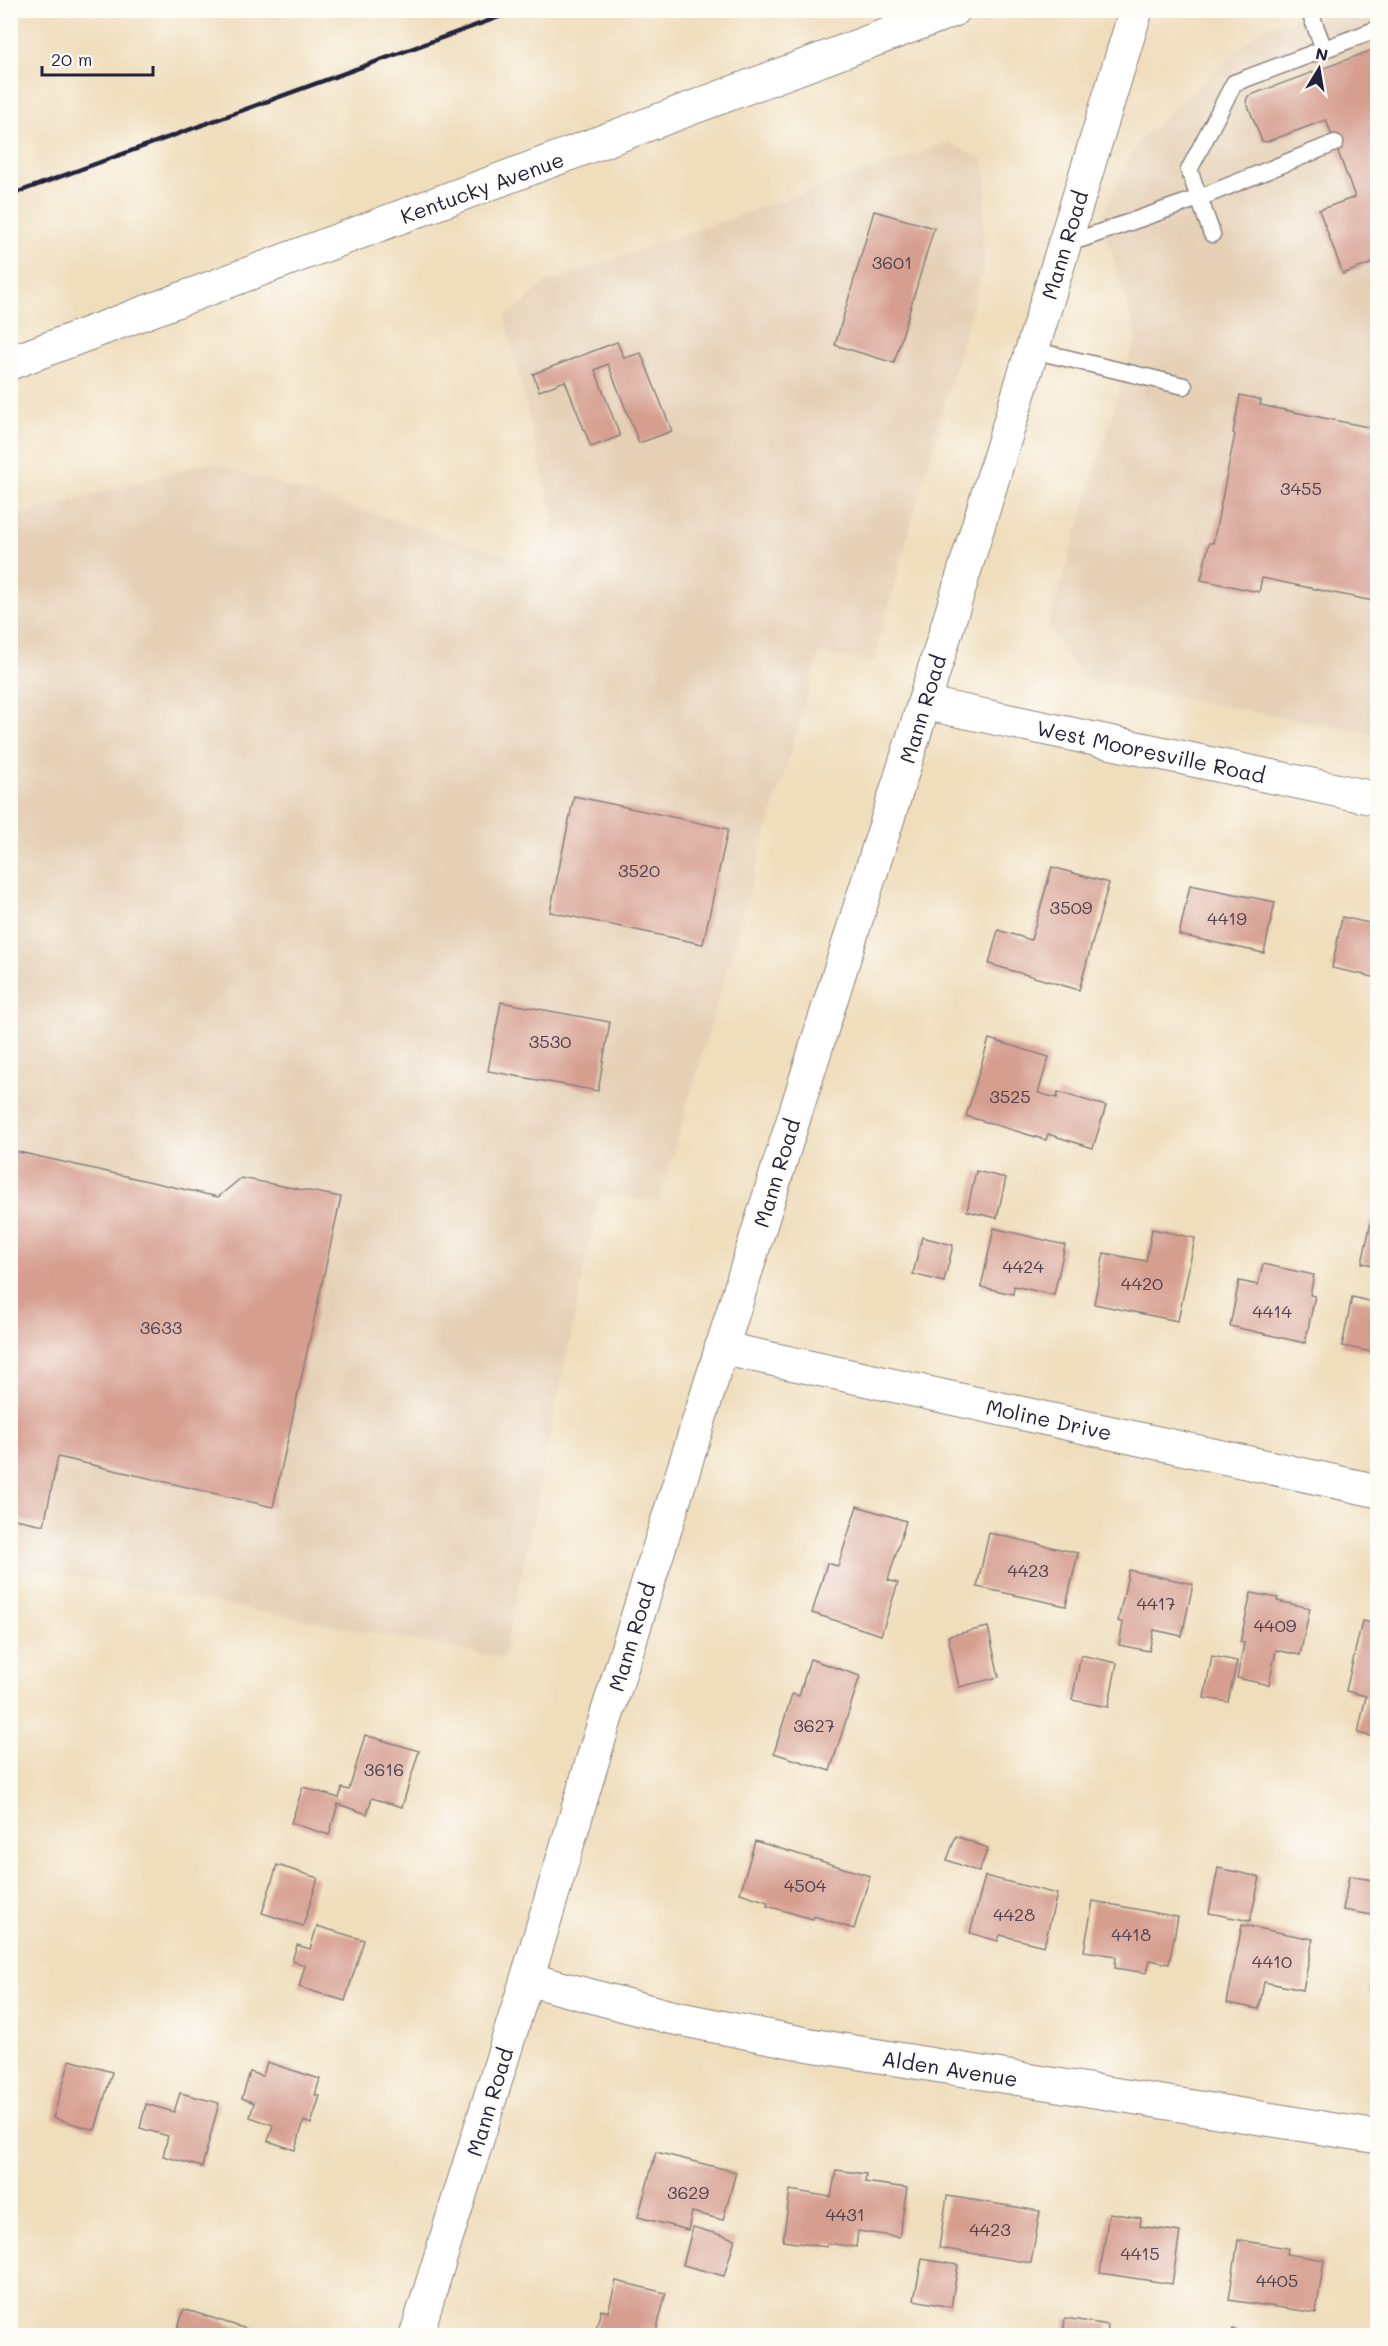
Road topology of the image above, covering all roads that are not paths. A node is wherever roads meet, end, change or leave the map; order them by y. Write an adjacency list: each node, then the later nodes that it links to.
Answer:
1 (954, 10): 11 (main road, Kentucky Avenue)
2 (1136, 10): 9 (main road, Mann Road)
3 (1310, 10): 5 (lane)
4 (1377, 29): 5 (lane)
5 (1324, 49): 7 (lane)
6 (1335, 143): 7 (lane)
7 (1199, 198): 8 (lane); 9 (lane)
8 (1212, 234)
9 (1065, 245): 10 (main road, Mann Road)
10 (1032, 350): 12 (lane); 13 (main road, Mann Road)
11 (10, 363)
12 (1184, 386)
13 (924, 703): 14 (main road, West Mooresville Road); 15 (main road, Mann Road)
14 (1377, 799)
15 (721, 1348): 16 (main road, Moline Drive); 17 (main road, Mann Road)
16 (1377, 1491)
17 (527, 1979): 18 (main road, Alden Avenue); 19 (main road, Mann Road)
18 (1377, 2137)
19 (416, 2336)

